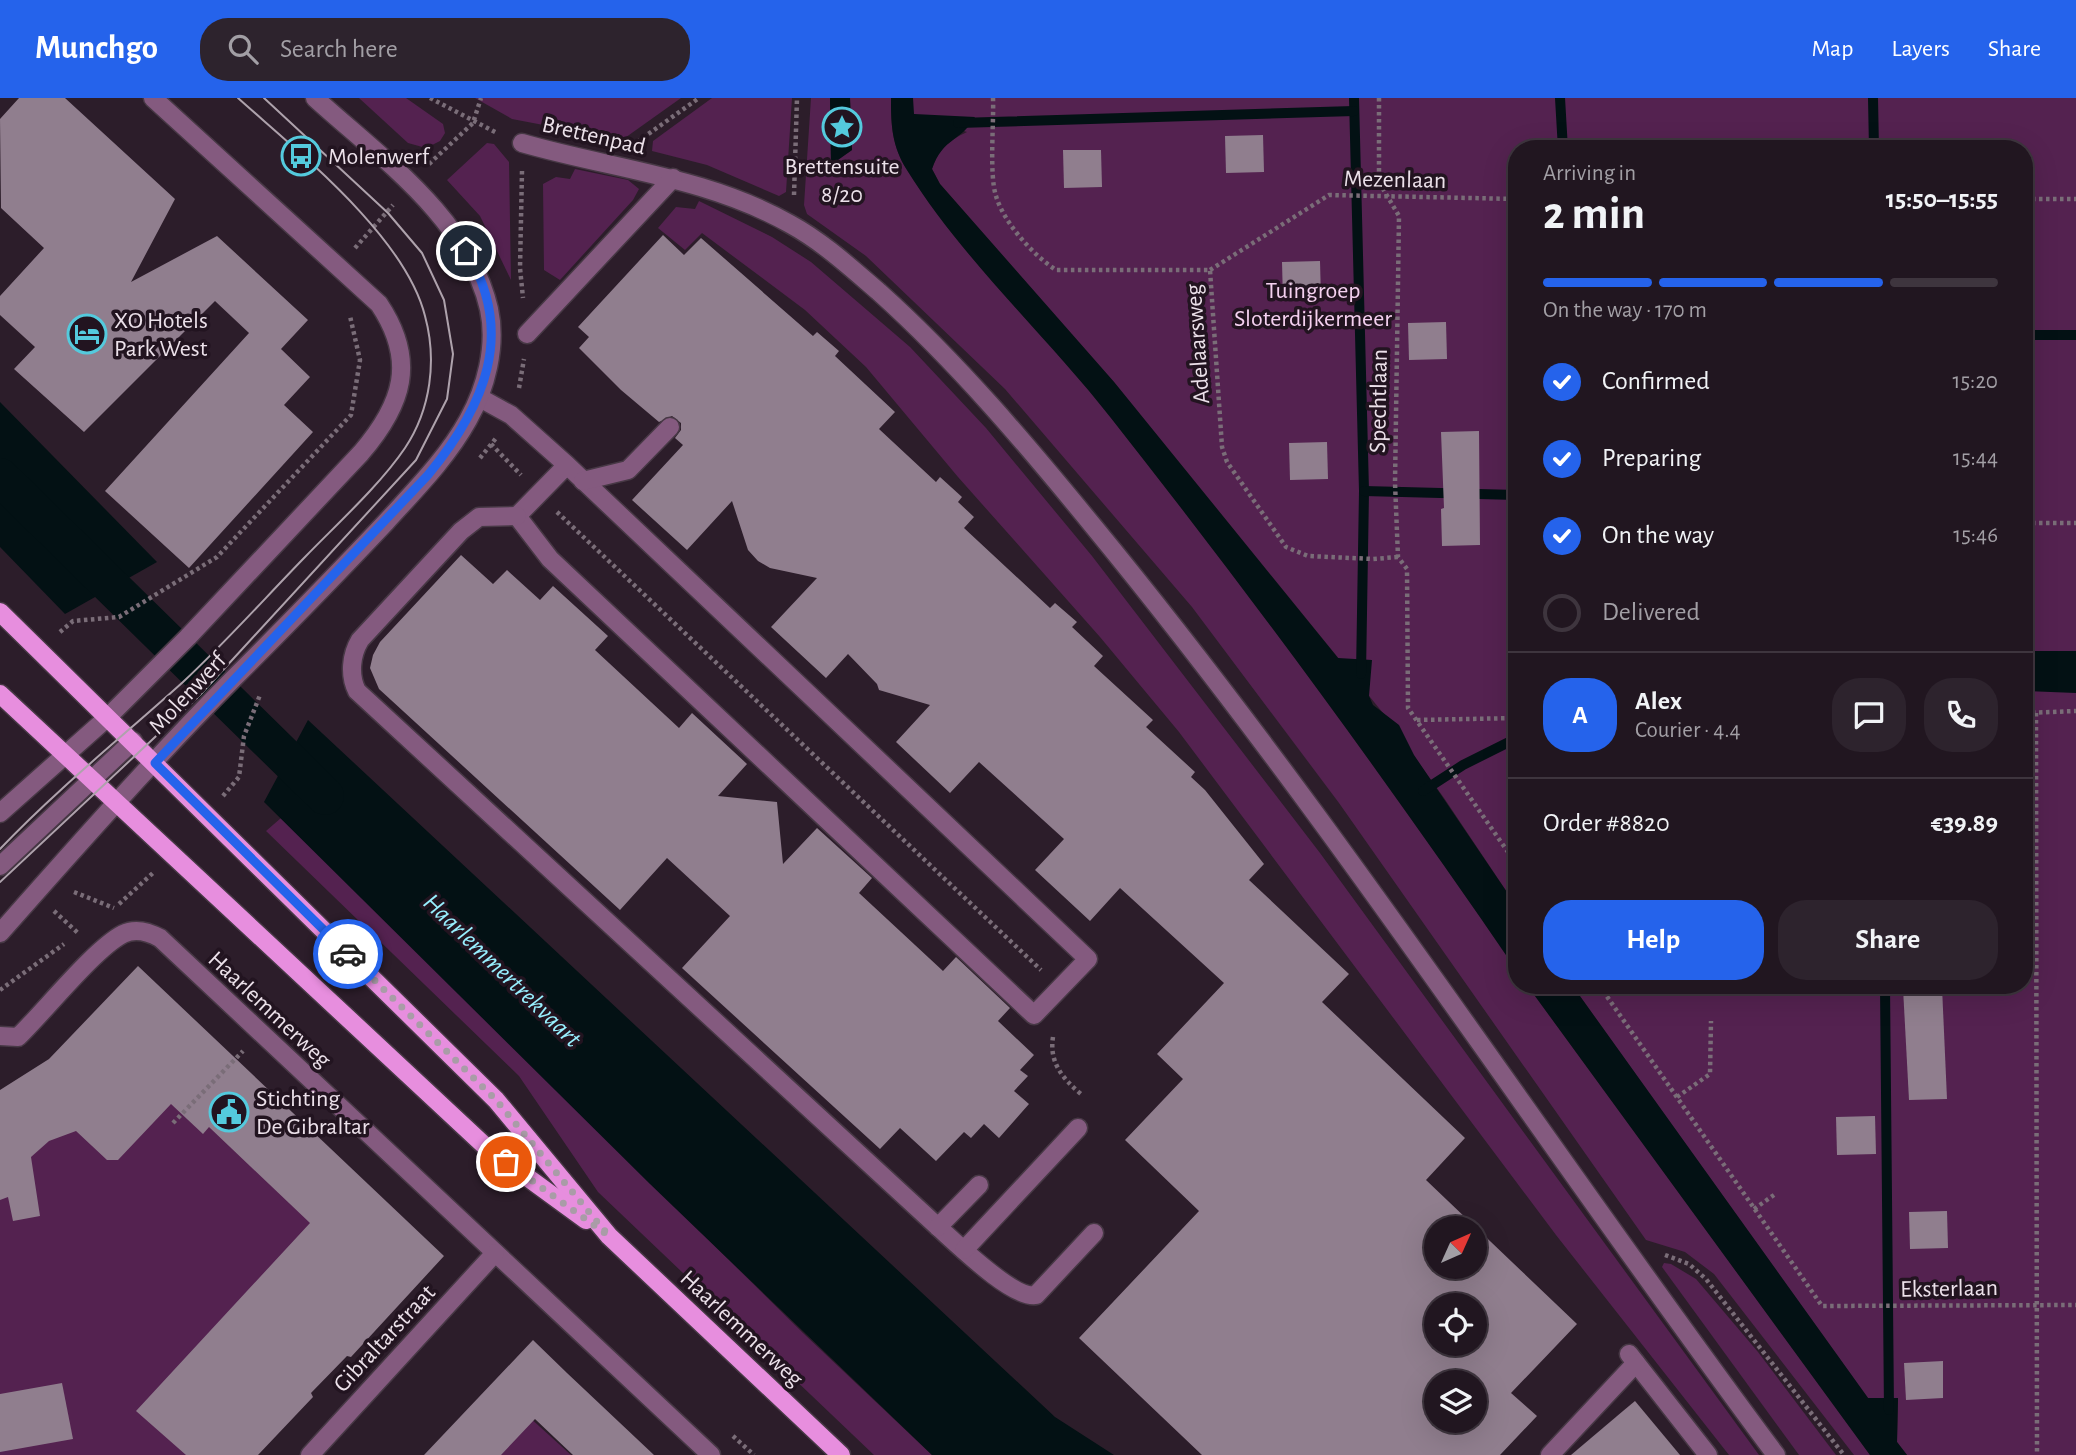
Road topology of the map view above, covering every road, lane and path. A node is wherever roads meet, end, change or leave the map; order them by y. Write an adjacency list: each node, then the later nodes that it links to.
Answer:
1 (153, 98): 19 (street, Molenwerf)
2 (314, 98): 13 (street, Molenwerf)
3 (430, 98): 9 (path, Brettenpad)
4 (481, 98): 9 (path)
5 (699, 98): 11 (path)
6 (797, 98): 18 (path)
7 (993, 98): 20 (path, Adelaarsweg)
8 (1379, 98): 14 (path, Spechtlaan)
9 (473, 123): 10 (path, Brettenpad); 13 (path)
10 (522, 143): 11 (street, Brettenpad)
11 (607, 164): 12 (street, Brettenpad)
12 (673, 178): 18 (street, Brettenpad); 22 (street, Brettenpad)
13 (408, 184): 19 (path); 23 (street, Molenwerf)
14 (1385, 197): 15 (path, Mezenlaan); 20 (path, Mezenlaan); 32 (path, Spechtlaan)
15 (1508, 199)
16 (2076, 199): 17 (path)
17 (2033, 200)
18 (794, 226): 71 (street, Brettenpad)
19 (339, 265): 39 (street, Molenwerf)
20 (1210, 270): 32 (path, Adelaarsweg)
21 (344, 309): 34 (path)
22 (527, 334)
23 (480, 398): 24 (street, Molenwerf); 26 (street)
24 (467, 422): 28 (path); 45 (street, Molenwerf)
25 (670, 427): 27 (street)
26 (566, 465): 27 (street); 28 (street)
27 (583, 481): 29 (street)
28 (539, 494): 29 (street); 53 (path)
29 (517, 516): 67 (street)
30 (2033, 523): 31 (path)
31 (2076, 523)
32 (1398, 557): 41 (path, Spechtlaan)
33 (0, 612): 34 (main road, Haarlemmerweg)
34 (40, 650): 39 (main road, Haarlemmerweg)
35 (0, 694): 44 (main road, Haarlemmerweg)
36 (256, 701): 42 (path)
37 (2076, 711): 38 (path)
38 (2036, 713): 73 (path)
39 (108, 716): 43 (main road, Haarlemmerweg); 44 (street, Molenwerf)
40 (1508, 718): 41 (path)
41 (1417, 720): 49 (path)
42 (244, 736)
43 (133, 741): 45 (main road, Haarlemmerweg); 46 (street)
44 (64, 755): 46 (main road, Haarlemmerweg); 48 (street, Molenwerf)
45 (155, 763): 47 (street, Molenwerf); 69 (main road, Haarlemmerweg)
46 (90, 779): 47 (main road, Haarlemmerweg); 50 (street)
47 (117, 804): 51 (street, Molenwerf); 69 (main road, Haarlemmerweg)
48 (0, 813)
49 (1508, 852)
50 (0, 866)
51 (0, 933)
52 (79, 934): 54 (path)
53 (1044, 972)
54 (0, 990)
55 (1606, 994): 61 (path)
56 (1711, 1020): 61 (path)
57 (0, 1036): 72 (street, Haarlemmerweg)
58 (227, 1068): 62 (path)
59 (1063, 1078): 60 (path)
60 (1081, 1094)
61 (1677, 1097): 66 (path)
62 (173, 1123)
63 (1078, 1128): 70 (street)
64 (979, 1185): 67 (street)
65 (1774, 1195): 66 (path)
66 (1754, 1209): 73 (path, Eksterlaan)
67 (938, 1227): 70 (street)
68 (1094, 1233): 70 (street)
69 (609, 1236): 77 (main road, Haarlemmerweg)
70 (964, 1250)
71 (1625, 1250): 80 (street, Brettenpad); 81 (path)
72 (495, 1254): 75 (street, Gibraltarstraat); 76 (street, Haarlemmerweg)
73 (2037, 1305): 74 (path, Eksterlaan); 82 (path)
74 (2076, 1305)
75 (310, 1455)
76 (711, 1455)
77 (841, 1455)
78 (1550, 1455): 79 (street)
79 (1708, 1455)
80 (1776, 1455)
81 (1844, 1455)
82 (2037, 1455)

